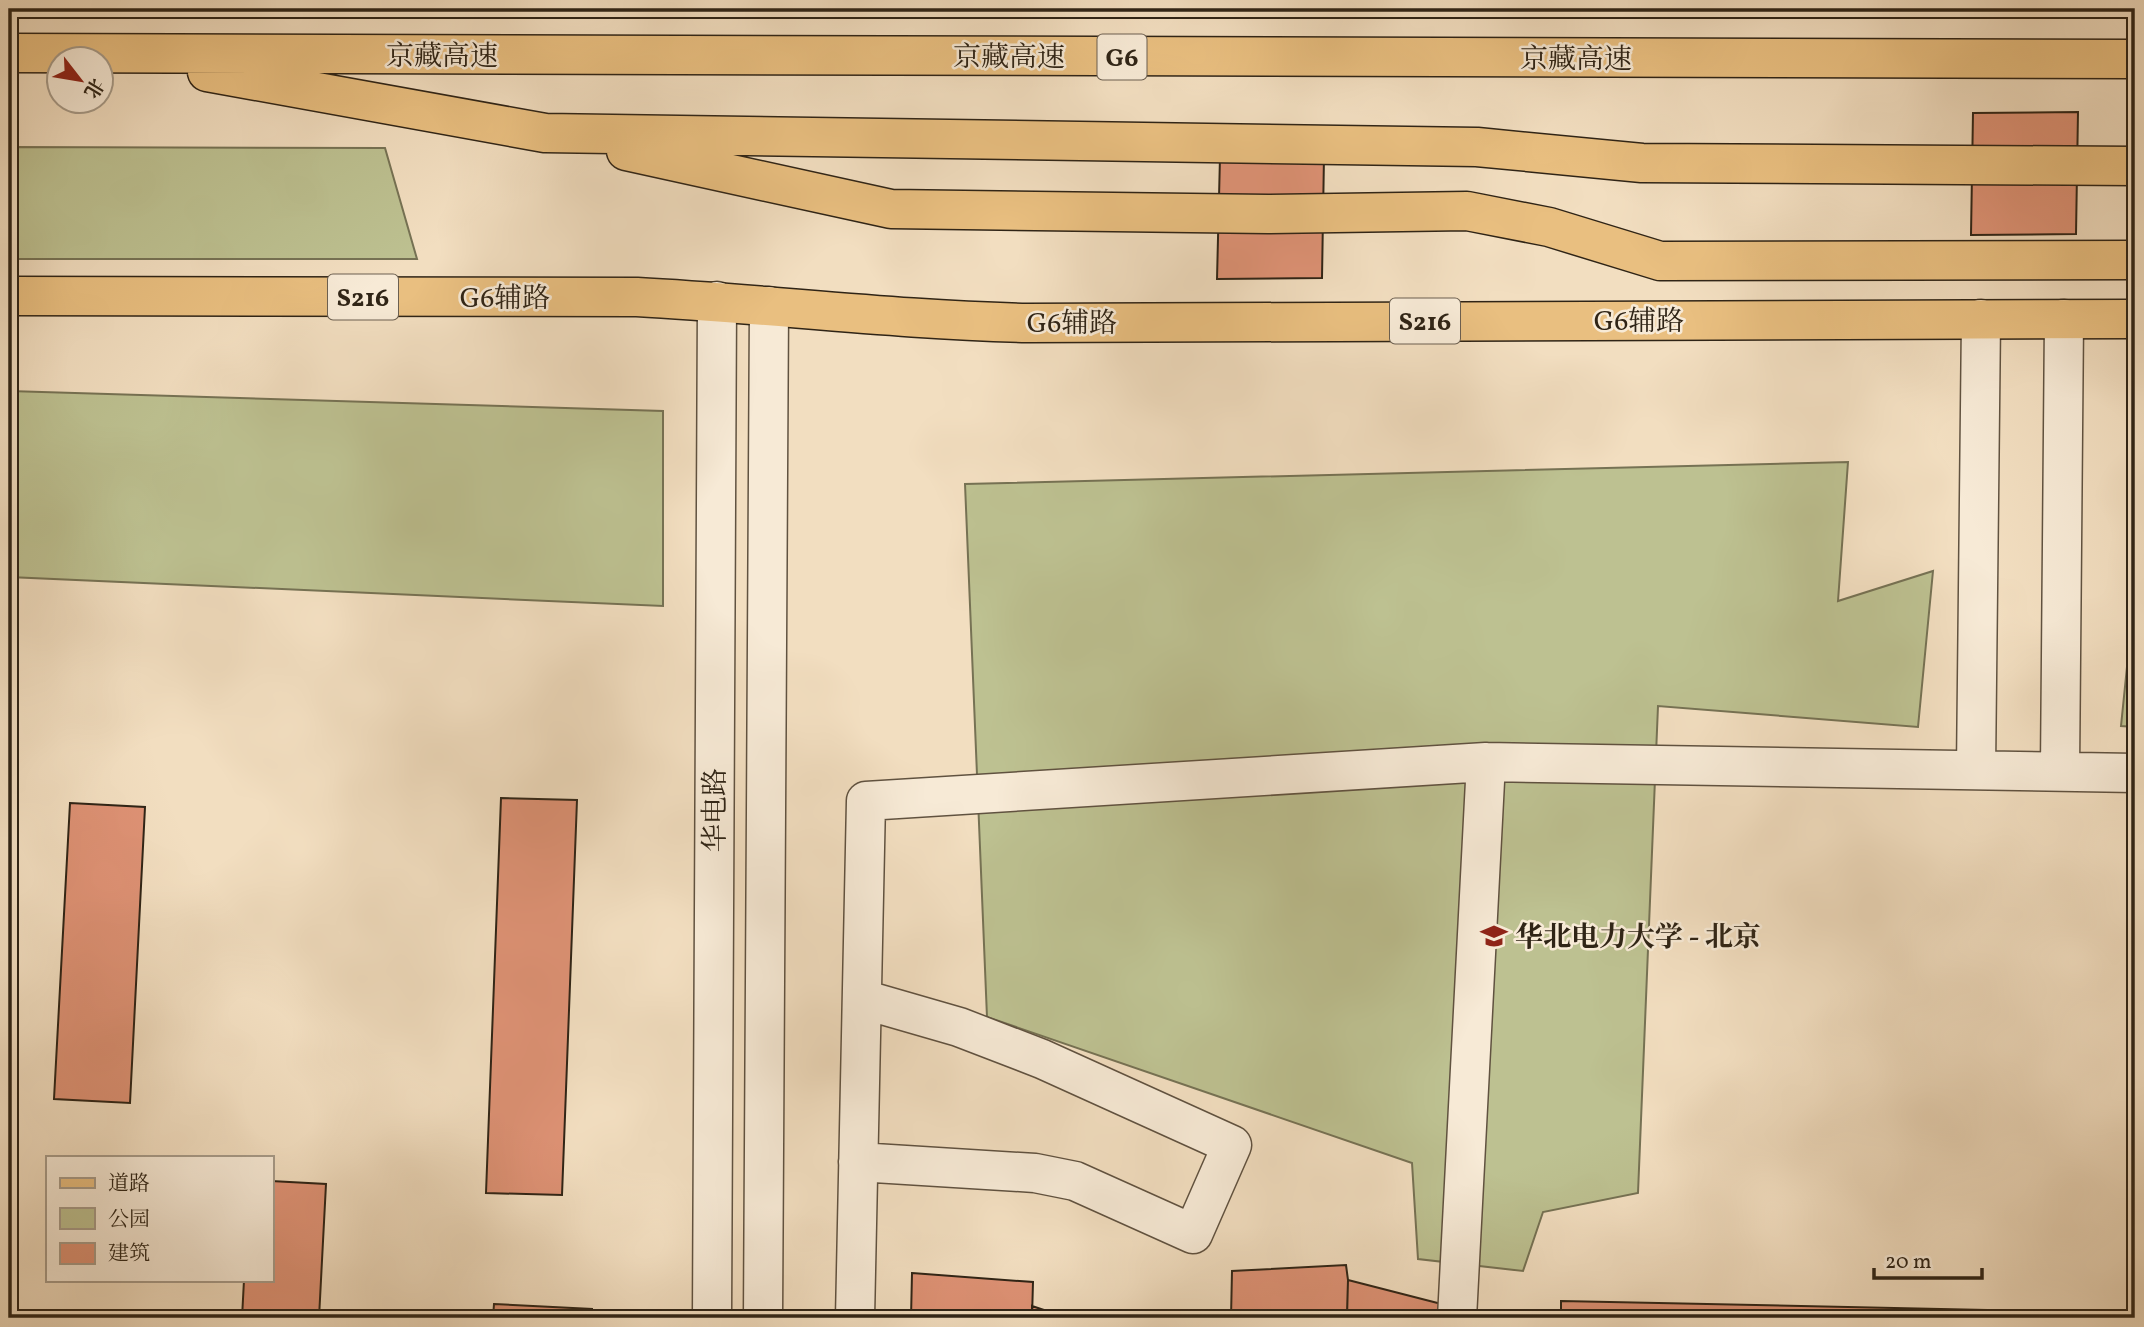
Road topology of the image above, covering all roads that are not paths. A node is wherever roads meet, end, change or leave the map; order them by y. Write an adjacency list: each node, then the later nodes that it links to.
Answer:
1 (9, 53): 2 (main road, 京藏高速 / G6)
2 (46, 53)
3 (116, 54): 5 (main road, 京藏高速 / G6)
4 (116, 55): 6 (main road)
5 (2135, 60)
6 (545, 134): 7 (main road); 8 (main road)
7 (2135, 166)
8 (2135, 260)
9 (9, 296): 10 (main road, G6辅路 / S216)
10 (717, 301): 11 (main road, G6辅路 / S216); 21 (street, 华电路)
11 (769, 306): 13 (main road, G6辅路 / S216); 22 (street, 华电路)
12 (2135, 318): 14 (main road, G6辅路 / S216)
13 (1981, 319): 14 (main road, G6辅路 / S216); 16 (street)
14 (2064, 319): 17 (street)
15 (1486, 762): 16 (street); 19 (street); 24 (street)
16 (1976, 770): 17 (street)
17 (2060, 770): 18 (street)
18 (2135, 773)
19 (862, 999): 20 (street); 20 (street)
20 (858, 1161): 23 (street)
21 (712, 1318)
22 (763, 1318)
23 (855, 1318)
24 (1457, 1318)

